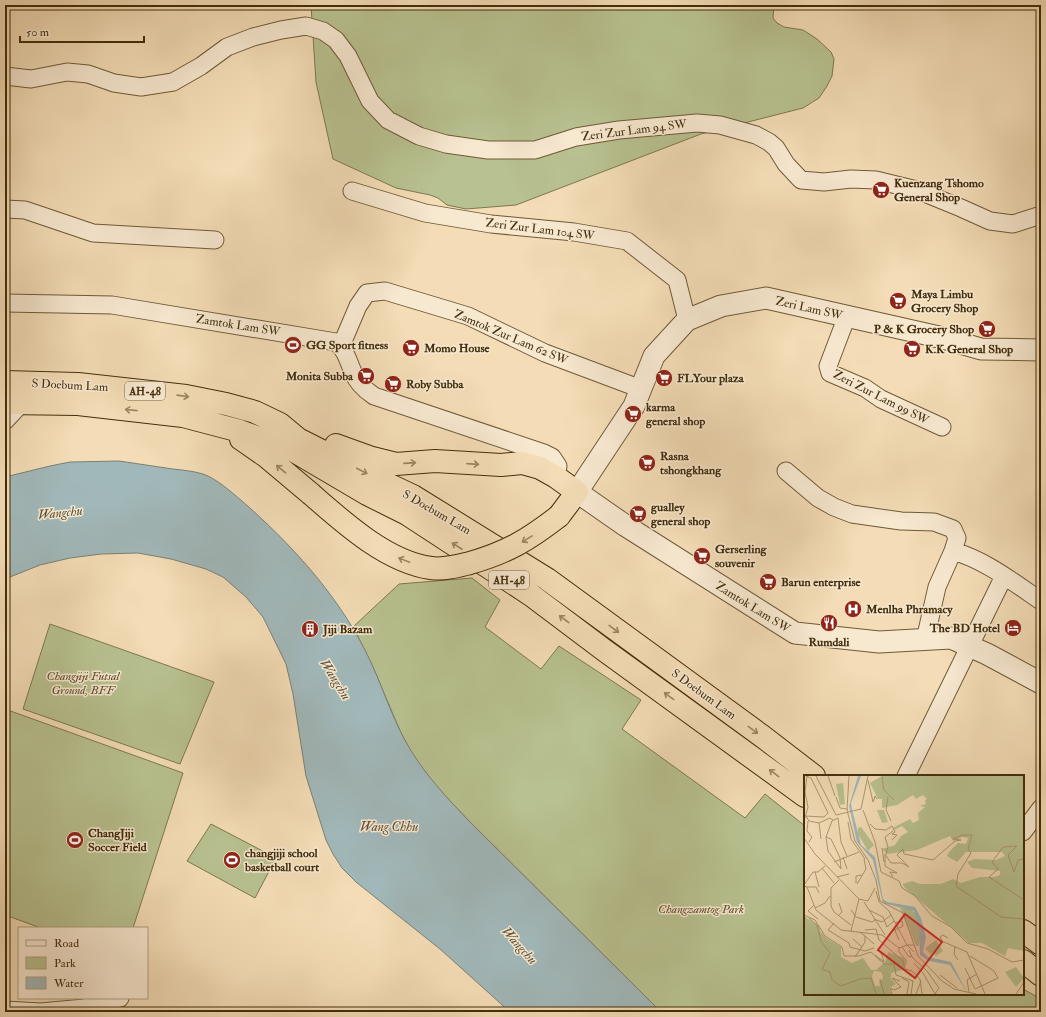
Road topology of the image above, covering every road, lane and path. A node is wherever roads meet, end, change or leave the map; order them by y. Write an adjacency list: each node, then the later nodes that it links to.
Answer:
1 (5, 76): 4 (street, Zeri Zur Lam 94 SW)
2 (352, 191): 8 (street, Zeri Zur Lam 104 SW)
3 (5, 210): 5 (street)
4 (1041, 215)
5 (215, 240)
6 (5, 303): 9 (street, Zamtok Lam SW)
7 (847, 316): 8 (street, Zeri Lam SW); 10 (street, Zeri Lam SW); 17 (street, Zeri Zur Lam 99 SW)
8 (687, 320): 12 (street, Zeri Lam SW)
9 (341, 346): 12 (street, Zamtok Zur Lam 62 SW); 19 (street)
10 (1041, 350)
11 (5, 382): 16 (highway, S Doebum Lam / AH-48, one-way to 16)
12 (641, 389): 20 (street, Zeri Lam SW)
13 (13, 403): 14 (highway, S Doebum Lam / AH-48, one-way to 13); 15 (street)
14 (183, 416): 20 (highway, one-way to 14, bridge); 29 (highway, S Doebum Lam / AH-48, one-way to 14)
15 (5, 421)
16 (280, 424): 19 (highway, one-way to 19); 27 (highway, S Doebum Lam / AH-48, one-way to 27)
17 (942, 427)
18 (786, 471): 21 (street)
19 (556, 477): 20 (highway)
20 (576, 492): 24 (street, Zamtok Lam SW)
21 (953, 551): 22 (street); 24 (street)
22 (1004, 576): 23 (street); 25 (street)
23 (1041, 601)
24 (925, 640): 25 (street, Zamtok Lam SW)
25 (970, 646): 26 (street, Zamtok Lam SW); 28 (street)
26 (1041, 683)
27 (813, 775)
28 (906, 775)
29 (804, 795)
30 (1041, 808): 31 (street)
31 (1024, 831)
32 (1024, 932): 33 (highway)
33 (1041, 944)
34 (1024, 962): 35 (highway)
35 (1041, 974)
36 (116, 999): 37 (street)
37 (5, 1010)

